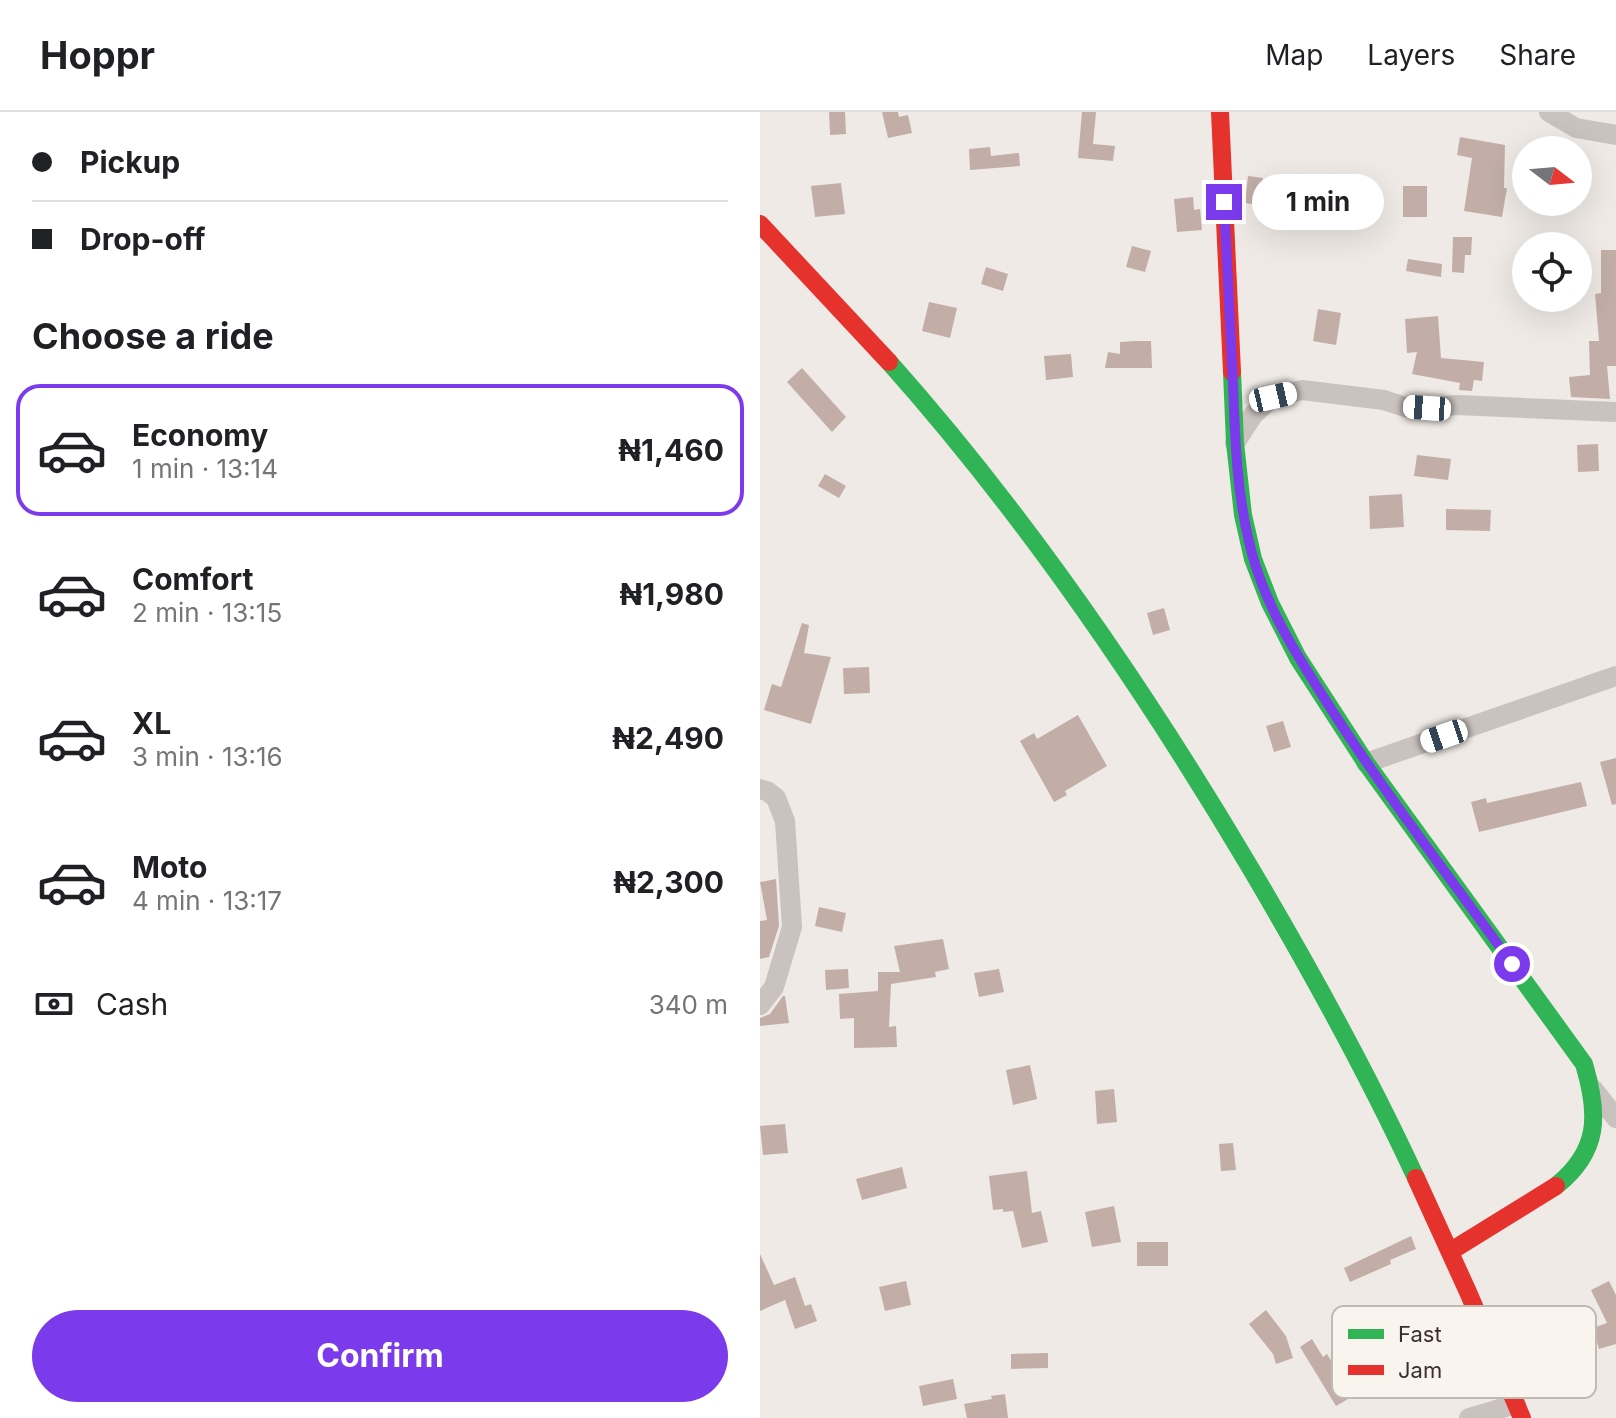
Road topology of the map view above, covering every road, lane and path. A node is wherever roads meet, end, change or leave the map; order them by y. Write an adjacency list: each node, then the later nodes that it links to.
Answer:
1 (1220, 112): 6 (main road)
2 (1549, 112): 3 (street)
3 (1616, 135)
4 (760, 224): 13 (main road)
5 (1616, 412): 6 (street)
6 (1235, 443): 8 (main road)
7 (1616, 676): 8 (street)
8 (1366, 763): 11 (main road)
9 (760, 789): 10 (street)
10 (760, 1005)
11 (1593, 1089): 12 (street); 13 (main road)
12 (1616, 1118)
13 (1451, 1251): 14 (main road)
14 (1474, 1306)
15 (1519, 1411): 16 (street)
16 (1469, 1418)

